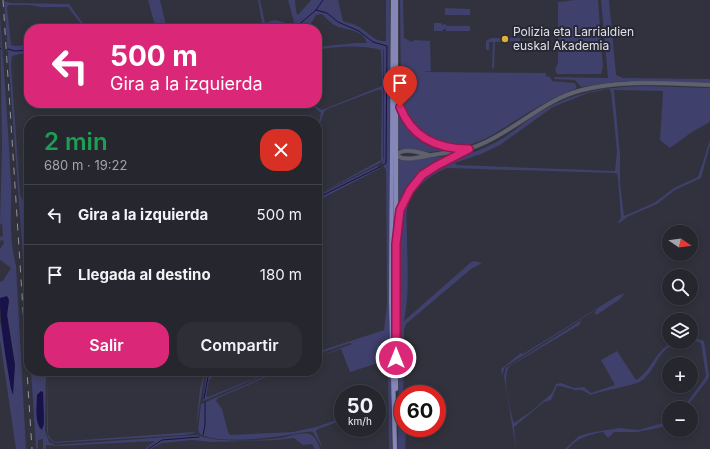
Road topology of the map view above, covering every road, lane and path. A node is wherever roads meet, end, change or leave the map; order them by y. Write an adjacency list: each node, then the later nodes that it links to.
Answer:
1 (393, 0): 5 (main road)
2 (396, 0): 3 (main road)
3 (396, 76): 6 (main road); 7 (main road)
4 (710, 85): 6 (main road)
5 (391, 141): 7 (main road); 9 (main road)
6 (469, 149): 8 (main road); 10 (main road)
7 (396, 155): 8 (main road); 8 (main road); 9 (main road); 10 (main road)
8 (430, 155)
9 (392, 184): 12 (main road)
10 (396, 244): 11 (main road)
11 (394, 385)
12 (394, 415)
13 (395, 437): 14 (main road)
14 (395, 449)

